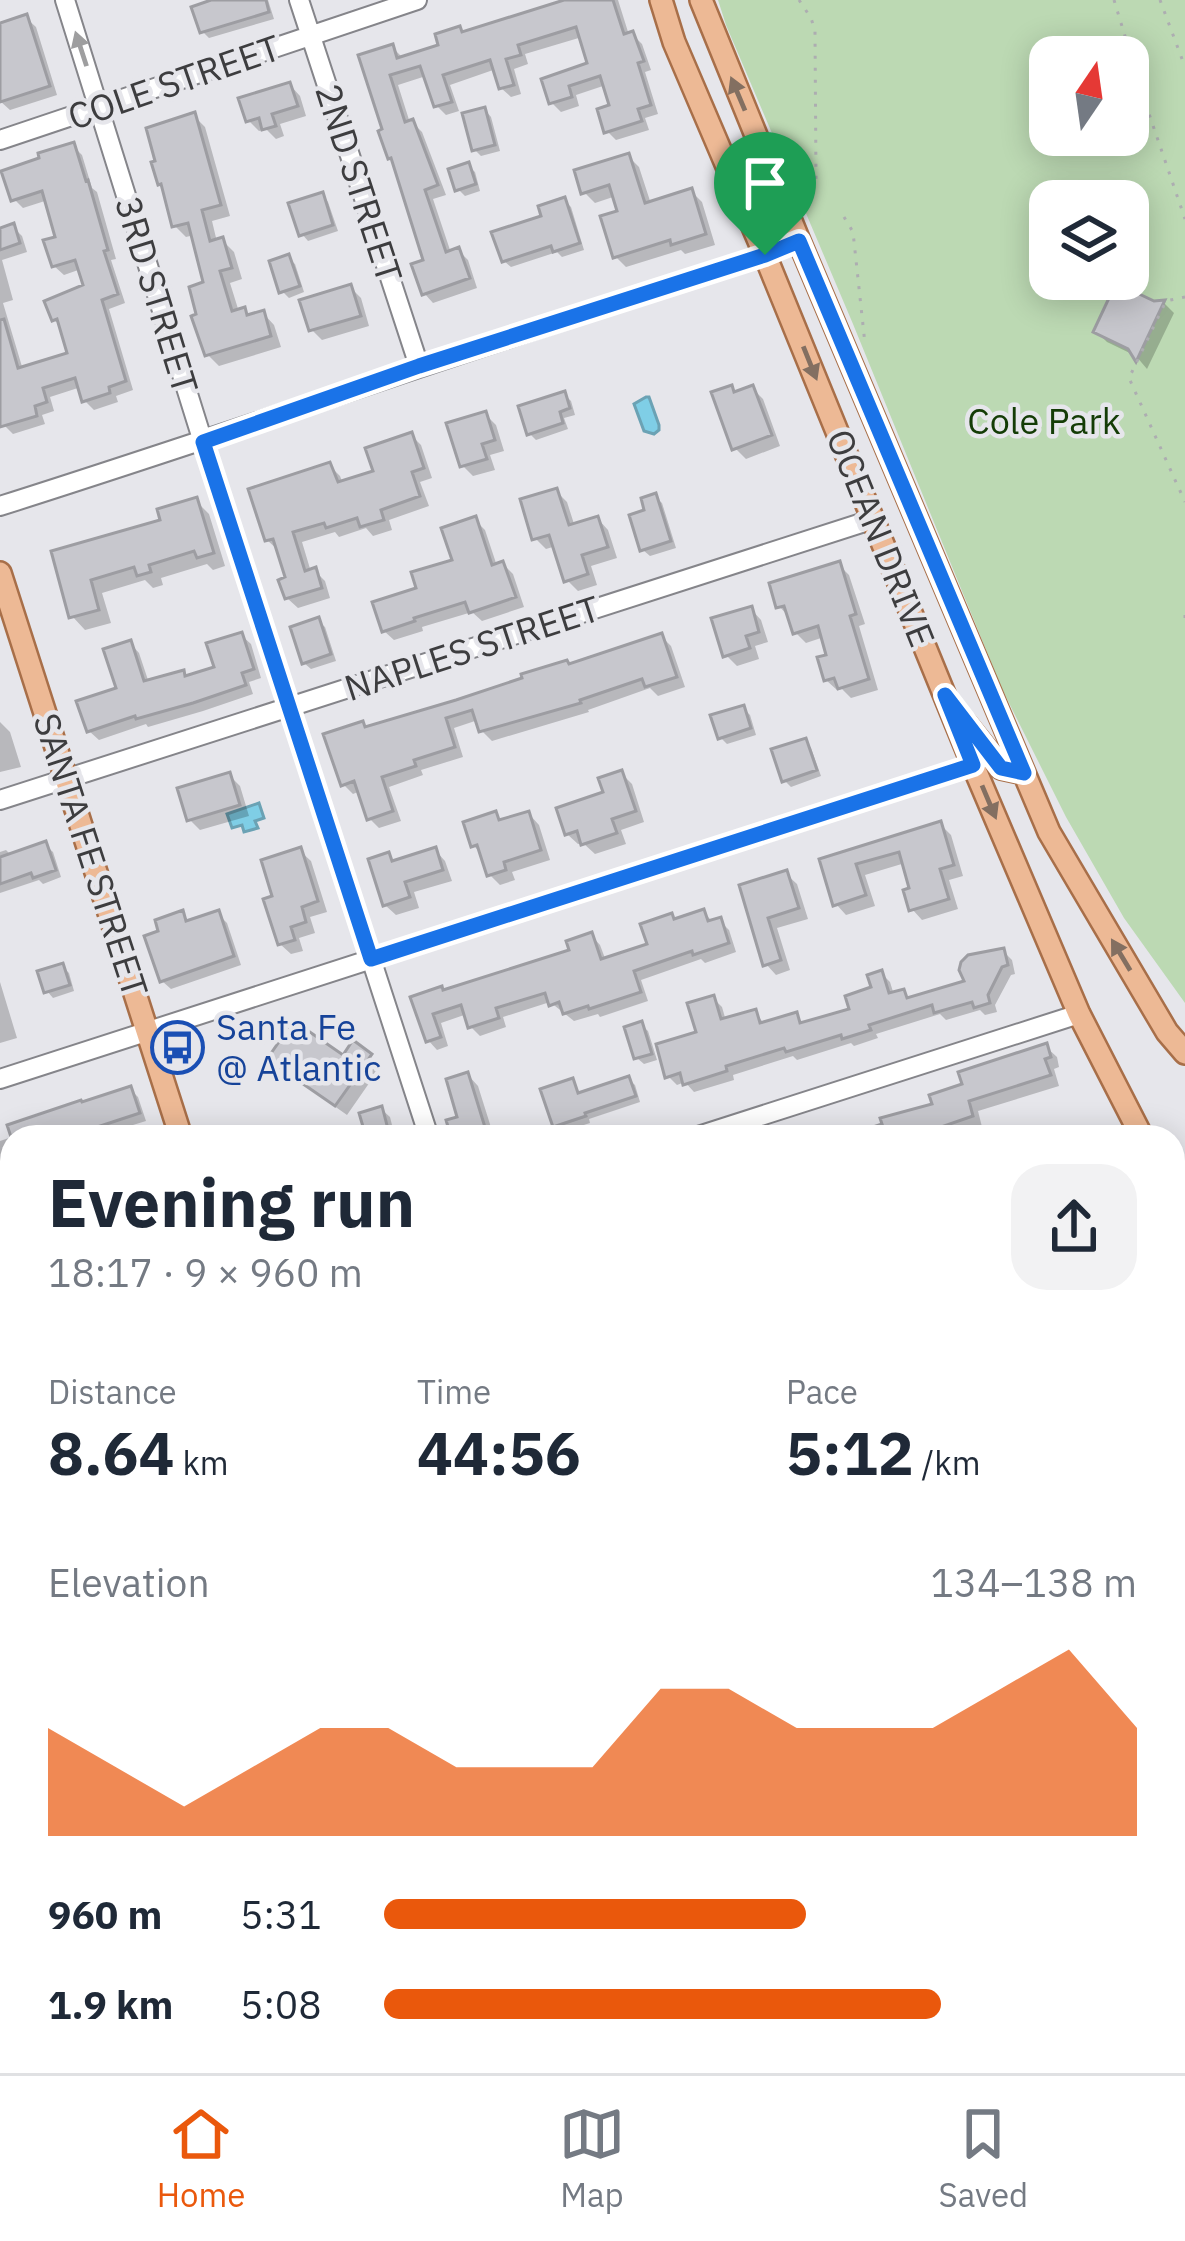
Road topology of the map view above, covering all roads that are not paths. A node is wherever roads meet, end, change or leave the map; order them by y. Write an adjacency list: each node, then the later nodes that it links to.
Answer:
1 (65, 0): 7 (street, 3RD STREET, one-way to 1)
2 (299, 0): 6 (street, 2ND STREET)
3 (417, 0): 6 (street, COLE STREET)
4 (661, 0): 10 (main road, OCEAN DRIVE)
5 (701, 0): 9 (main road, OCEAN DRIVE, one-way to 5)
6 (311, 35): 7 (street, COLE STREET); 11 (street, 2ND STREET)
7 (100, 109): 8 (street, COLE STREET); 12 (street, 3RD STREET)
8 (0, 140)
9 (799, 241): 10 (street); 19 (main road, OCEAN DRIVE)
10 (765, 255): 11 (street); 14 (main road, OCEAN DRIVE, one-way to 14)
11 (419, 366): 12 (street)
12 (203, 442): 13 (street); 17 (street, 3RD STREET)
13 (0, 506)
14 (874, 519): 16 (main road, OCEAN DRIVE); 17 (street, NAPLES STREET)
15 (0, 573): 20 (main road, SANTA FE STREET)
16 (945, 695): 18 (main road, OCEAN DRIVE); 19 (main road)
17 (289, 707): 20 (street, NAPLES STREET); 22 (street, 3RD STREET)
18 (973, 765): 22 (street); 23 (main road, OCEAN DRIVE, one-way to 23)
19 (1024, 773): 25 (main road, OCEAN DRIVE, one-way to 19)
20 (67, 778): 21 (street, NAPLES STREET); 24 (main road, SANTA FE STREET)
21 (0, 800)
22 (371, 959): 24 (street); 30 (street, 3RD STREET)
23 (1079, 1014): 31 (street); 32 (main road, OCEAN DRIVE)
24 (147, 1032): 28 (street); 29 (main road, SANTA FE STREET)
25 (1167, 1032): 26 (main road, OCEAN DRIVE); 27 (main road)
26 (1185, 1053)
27 (1185, 1064)
28 (0, 1079)
29 (177, 1125)
30 (425, 1125)
31 (732, 1125)
32 (1136, 1125)

